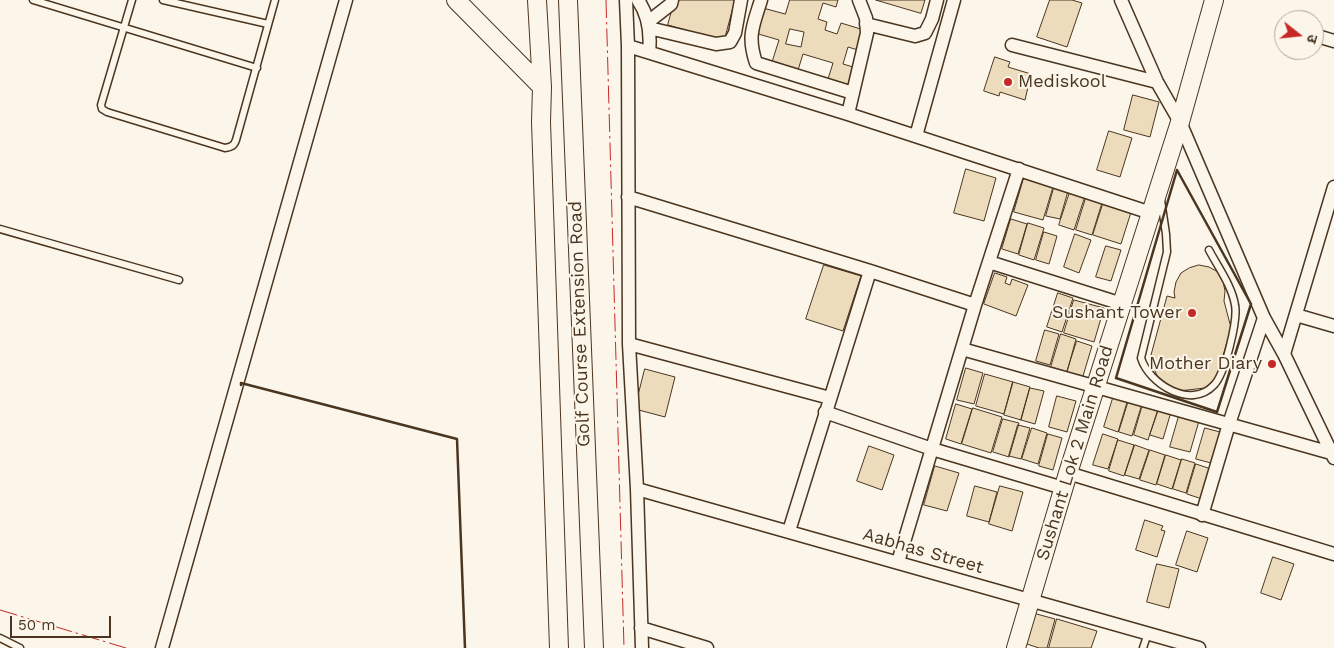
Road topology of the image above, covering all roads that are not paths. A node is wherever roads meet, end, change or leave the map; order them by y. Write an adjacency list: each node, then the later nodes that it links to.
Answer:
1 (32, 0): 22 (lane)
2 (132, 0): 22 (lane)
3 (163, 0): 19 (lane)
4 (275, 0): 19 (lane)
5 (346, 0): 68 (street)
6 (456, 0): 28 (main road)
7 (537, 0): 28 (main road, Golf Course Extension Road)
8 (568, 0): 70 (main road, Golf Course Extension Road)
9 (626, 0): 24 (street)
10 (638, 0): 21 (street)
11 (672, 0): 21 (street)
12 (741, 0): 21 (street)
13 (761, 0): 29 (street)
14 (859, 0): 20 (street)
15 (937, 0): 20 (street)
16 (954, 0): 32 (street)
17 (1214, 0): 31 (main road, Sushant Lok 2 Main Road)
18 (1119, 1): 27 (street)
19 (268, 24): 26 (lane)
20 (866, 24): 29 (street)
21 (648, 25): 25 (street)
22 (123, 28): 26 (lane); 26 (lane)
23 (1012, 45): 27 (street)
24 (628, 46): 25 (street); 36 (street)
25 (649, 52): 30 (street)
26 (257, 68)
27 (1158, 82): 31 (street)
28 (542, 87): 69 (main road, Golf Course Extension Road)
29 (853, 93): 30 (street)
30 (848, 114): 32 (street)
31 (1180, 122): 34 (main road, Sushant Lok 2 Main Road); 46 (street)
32 (916, 136): 33 (street)
33 (1019, 169): 37 (street); 40 (street)
34 (1159, 186): 37 (main road, Sushant Lok 2 Main Road); 39 (lane)
35 (1334, 187): 45 (street)
36 (628, 197): 41 (street); 48 (street)
37 (1151, 213): 43 (main road, Sushant Lok 2 Main Road)
38 (0, 229): 42 (lane)
39 (1209, 250)
40 (989, 262): 43 (street); 44 (street)
41 (870, 271): 44 (street); 52 (street)
42 (180, 280)
43 (1122, 304): 51 (main road, Sushant Lok 2 Main Road)
44 (975, 305): 49 (street)
45 (1296, 315): 47 (street); 50 (street)
46 (1264, 318): 50 (street); 54 (street)
47 (1334, 326)
48 (629, 344): 52 (street); 58 (street)
49 (962, 349): 51 (street); 55 (street)
50 (1284, 354): 56 (street)
51 (1095, 387): 54 (street); 57 (main road, Sushant Lok 2 Main Road)
52 (830, 398): 53 (street)
53 (825, 412): 55 (street); 60 (street)
54 (1229, 424): 56 (street); 59 (street)
55 (932, 448): 57 (street); 62 (street)
56 (1333, 455)
57 (1066, 481): 59 (street); 63 (main road, Sushant Lok 2 Main Road)
58 (637, 489): 60 (street, Aabhas Street); 64 (street)
59 (1202, 515): 61 (street)
60 (789, 531): 62 (street, Aabhas Street)
61 (1334, 554)
62 (898, 562): 63 (street, Aabhas Street)
63 (1030, 601): 65 (street, Aabhas Street); 73 (main road, Sushant Lok 2 Main Road)
64 (641, 628): 71 (street); 72 (street)
65 (1148, 634): 74 (lane); 75 (street, Aabhas Street)
66 (0, 638): 67 (lane)
67 (20, 648)
68 (162, 648)
69 (559, 648)
70 (594, 648)
71 (642, 648)
72 (707, 648)
73 (1016, 648)
74 (1143, 648)
75 (1199, 648)

